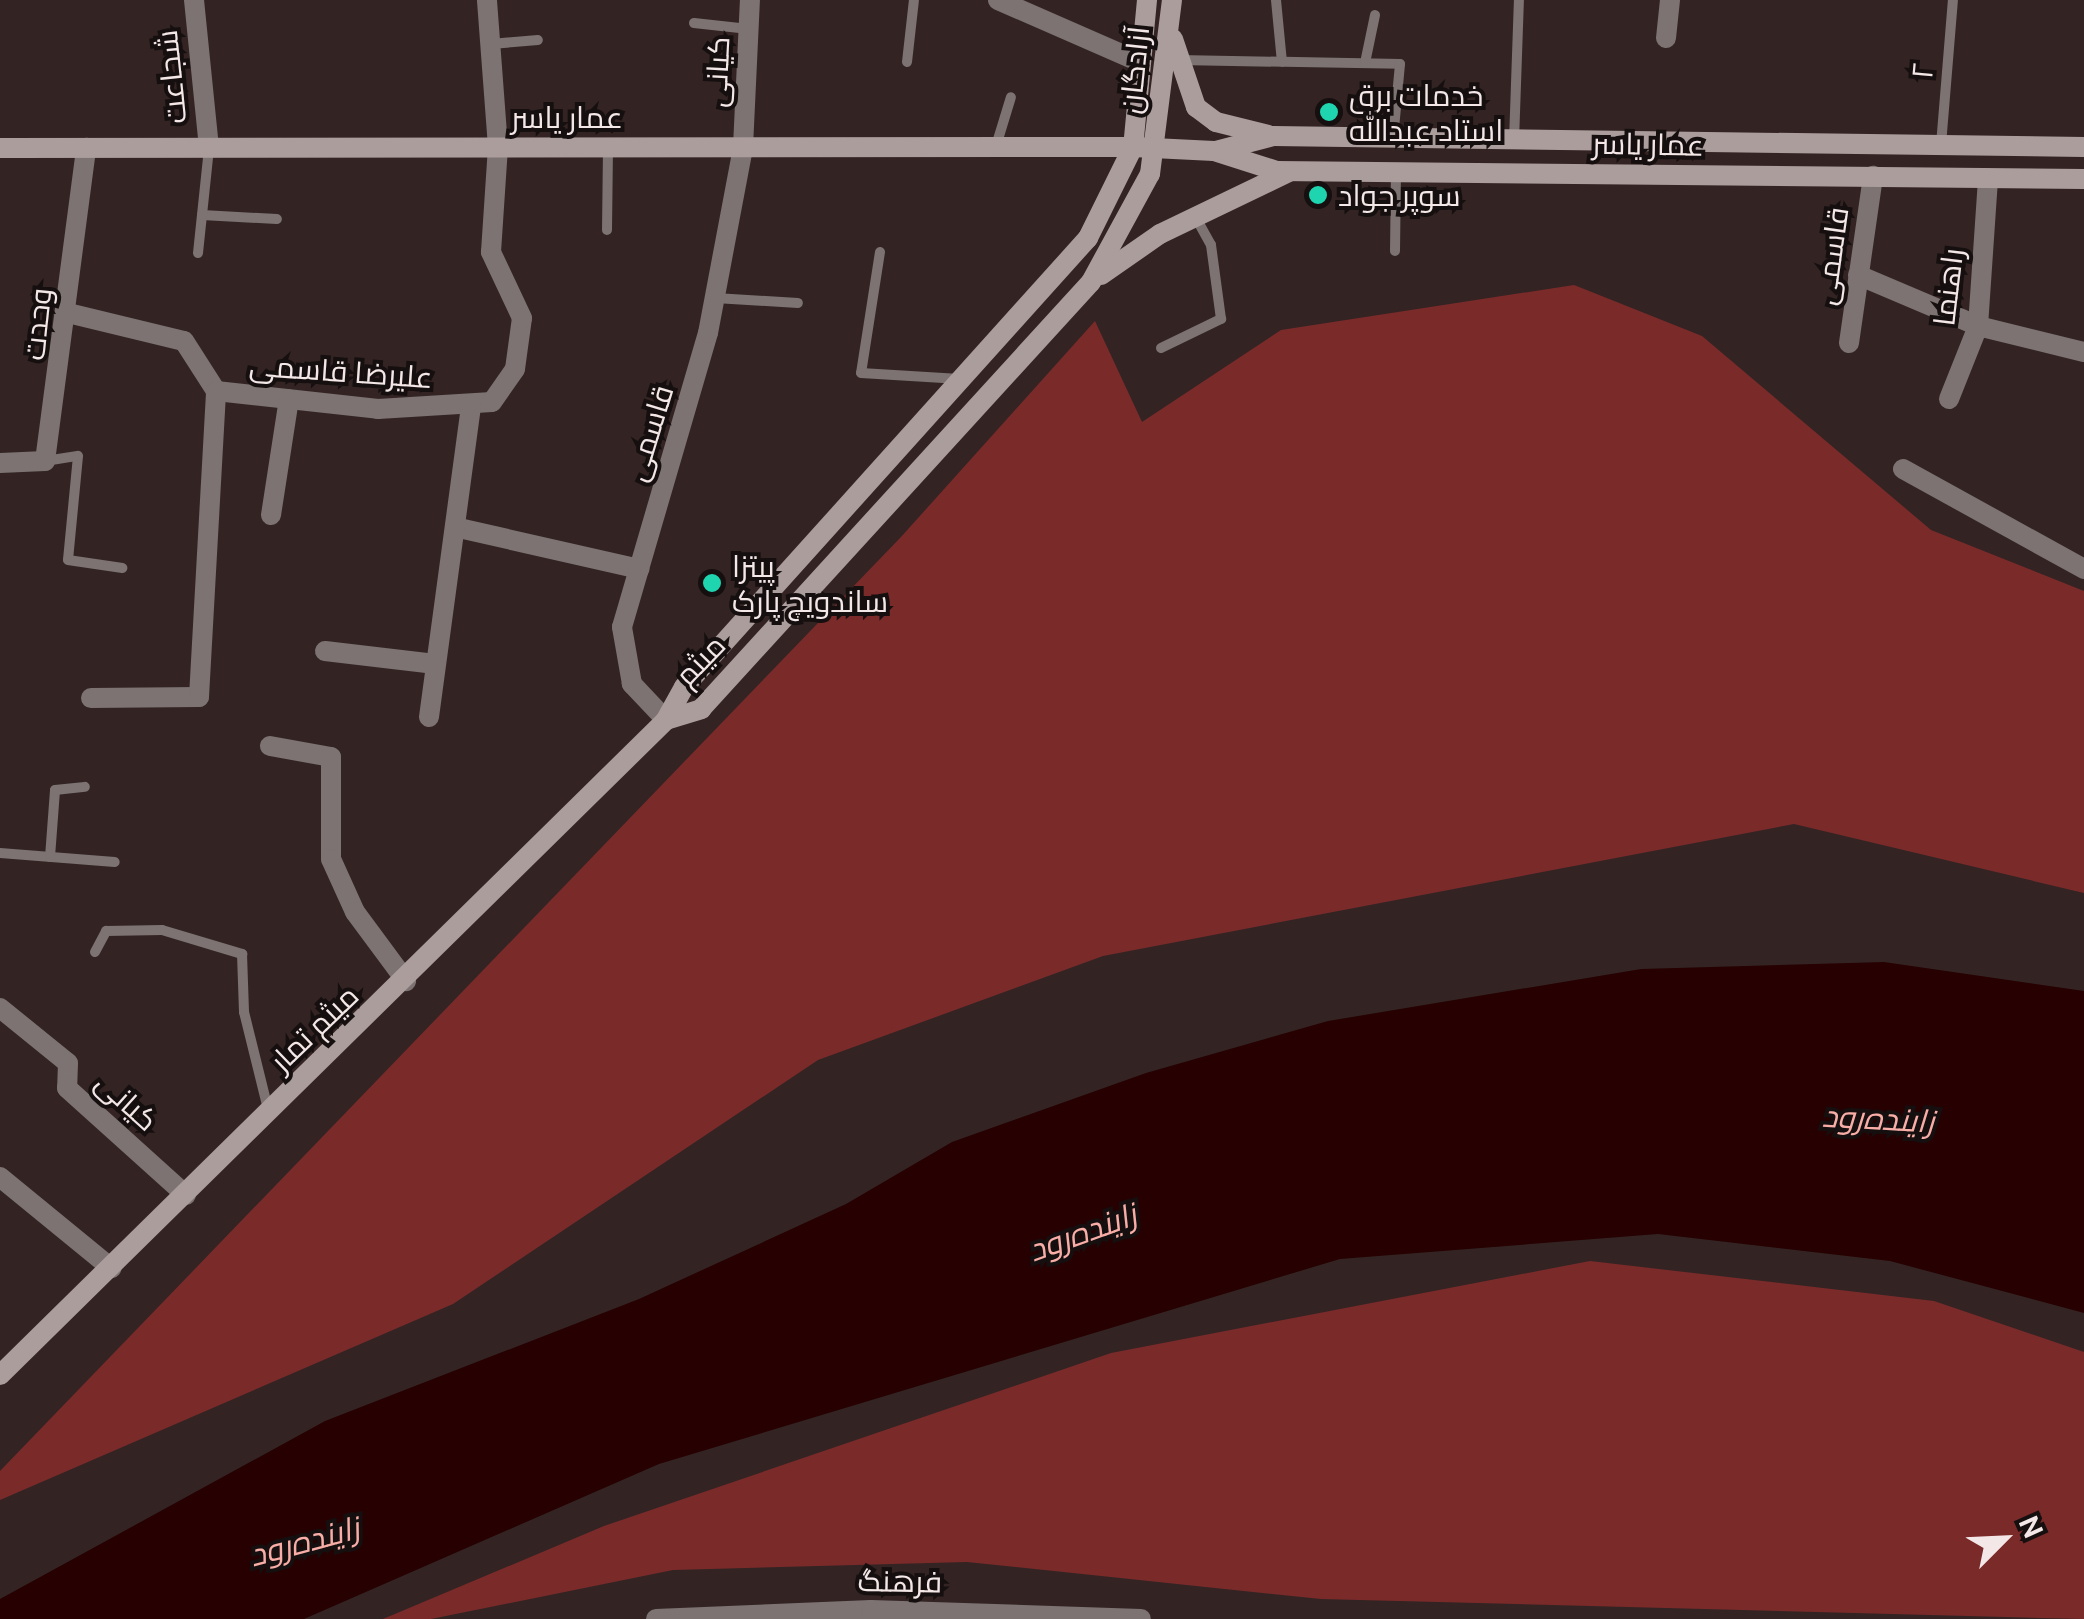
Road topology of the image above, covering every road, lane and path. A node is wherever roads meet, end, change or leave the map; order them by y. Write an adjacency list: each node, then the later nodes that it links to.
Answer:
1 (194, 0): 36 (street, شجاعت)
2 (487, 0): 17 (street, علیرضا قاسمی)
3 (750, 0): 14 (street, کیانی)
4 (914, 0): 19 (lane)
5 (998, 0): 20 (street)
6 (1147, 0): 20 (main road, آزادگان)
7 (1276, 0): 21 (lane)
8 (1518, 0): 26 (lane)
9 (1670, 0): 15 (street)
10 (1953, 0): 27 (lane, ۲)
11 (1170, 9): 18 (main road); 37 (main road, آزادگان)
12 (1374, 15): 22 (lane)
13 (694, 22): 14 (lane)
14 (750, 28): 30 (street, کیانی)
15 (1666, 38)
16 (538, 40): 17 (lane)
17 (490, 44): 28 (street, علیرضا قاسمی)
18 (1177, 60): 21 (lane); 24 (main road)
19 (907, 62)
20 (1140, 62): 32 (main road, آزادگان)
21 (1282, 62): 22 (lane)
22 (1365, 64): 25 (lane)
23 (1011, 97): 31 (lane)
24 (1272, 136): 25 (main road, عمار یاسر); 38 (main road, عمار یاسر)
25 (1392, 141): 26 (main road, عمار یاسر)
26 (1514, 142): 27 (main road, عمار یاسر)
27 (1940, 146): 33 (main road, عمار یاسر)
28 (498, 147): 29 (main road, عمار یاسر); 36 (main road, عمار یاسر); 64 (street, علیرضا قاسمی)
29 (608, 147): 30 (main road, عمار یاسر); 47 (lane)
30 (743, 147): 31 (main road, عمار یاسر); 53 (street, قاسمی)
31 (996, 147): 32 (main road, عمار یاسر)
32 (1134, 147): 37 (main road, عمار یاسر); 60 (main road, میثم)
33 (2084, 147)
34 (0, 148): 35 (main road, عمار یاسر)
35 (86, 148): 36 (main road, عمار یاسر); 55 (street, وحدت)
36 (209, 148): 45 (lane)
37 (1155, 148): 38 (main road, عمار یاسر); 52 (main road, میثم)
38 (1214, 151): 39 (main road, عمار یاسر)
39 (1291, 171): 40 (main road, عمار یاسر); 44 (main road)
40 (1396, 172): 41 (main road, عمار یاسر); 48 (lane)
41 (1872, 176): 42 (main road, عمار یاسر); 51 (street, قاسمی)
42 (1988, 178): 43 (main road, عمار یاسر); 56 (street, راهنما)
43 (2084, 179)
44 (1195, 215): 52 (main road); 58 (lane)
45 (202, 216): 46 (lane); 50 (lane)
46 (277, 220)
47 (607, 230)
48 (1395, 251)
49 (880, 252): 60 (lane)
50 (198, 253)
51 (1858, 276): 56 (street); 57 (street, قاسمی)
52 (1091, 282): 77 (main road, میثم)
53 (714, 298): 54 (lane); 71 (street, قاسمی)
54 (798, 303)
55 (68, 314): 61 (street, علیرضا قاسمی); 65 (street, وحدت)
56 (1978, 326): 59 (street); 63 (street, راهنما)
57 (1849, 344)
58 (1161, 348)
59 (2084, 352)
60 (966, 380): 77 (main road, میثم)
61 (216, 391): 62 (street, علیرضا قاسمی); 75 (street)
62 (289, 398): 64 (street, علیرضا قاسمی); 68 (street)
63 (1950, 399)
64 (471, 406): 69 (street)
65 (45, 461): 66 (street); 70 (lane)
66 (0, 463)
67 (1903, 469): 72 (street)
68 (271, 515)
69 (460, 528): 71 (street); 74 (street)
70 (122, 568)
71 (639, 569): 77 (street, قاسمی)
72 (2084, 569)
73 (325, 652): 74 (street)
74 (436, 664): 76 (street)
75 (91, 698)
76 (430, 716)
77 (666, 720): 84 (main road, میثم تمار)
78 (270, 746): 84 (street)
79 (84, 787): 81 (lane)
80 (0, 853): 81 (lane)
81 (50, 857): 82 (lane)
82 (115, 862)
83 (95, 952): 86 (lane)
84 (406, 981): 86 (main road, میثم تمار)
85 (0, 1008): 88 (street, کیانی)
86 (269, 1114): 88 (main road, میثم تمار)
87 (0, 1177): 89 (street)
88 (186, 1194): 89 (main road, میثم تمار)
89 (111, 1268): 90 (main road, میثم تمار)
90 (0, 1375)
91 (656, 1619): 92 (street, فرهنگ)
92 (1141, 1619)

